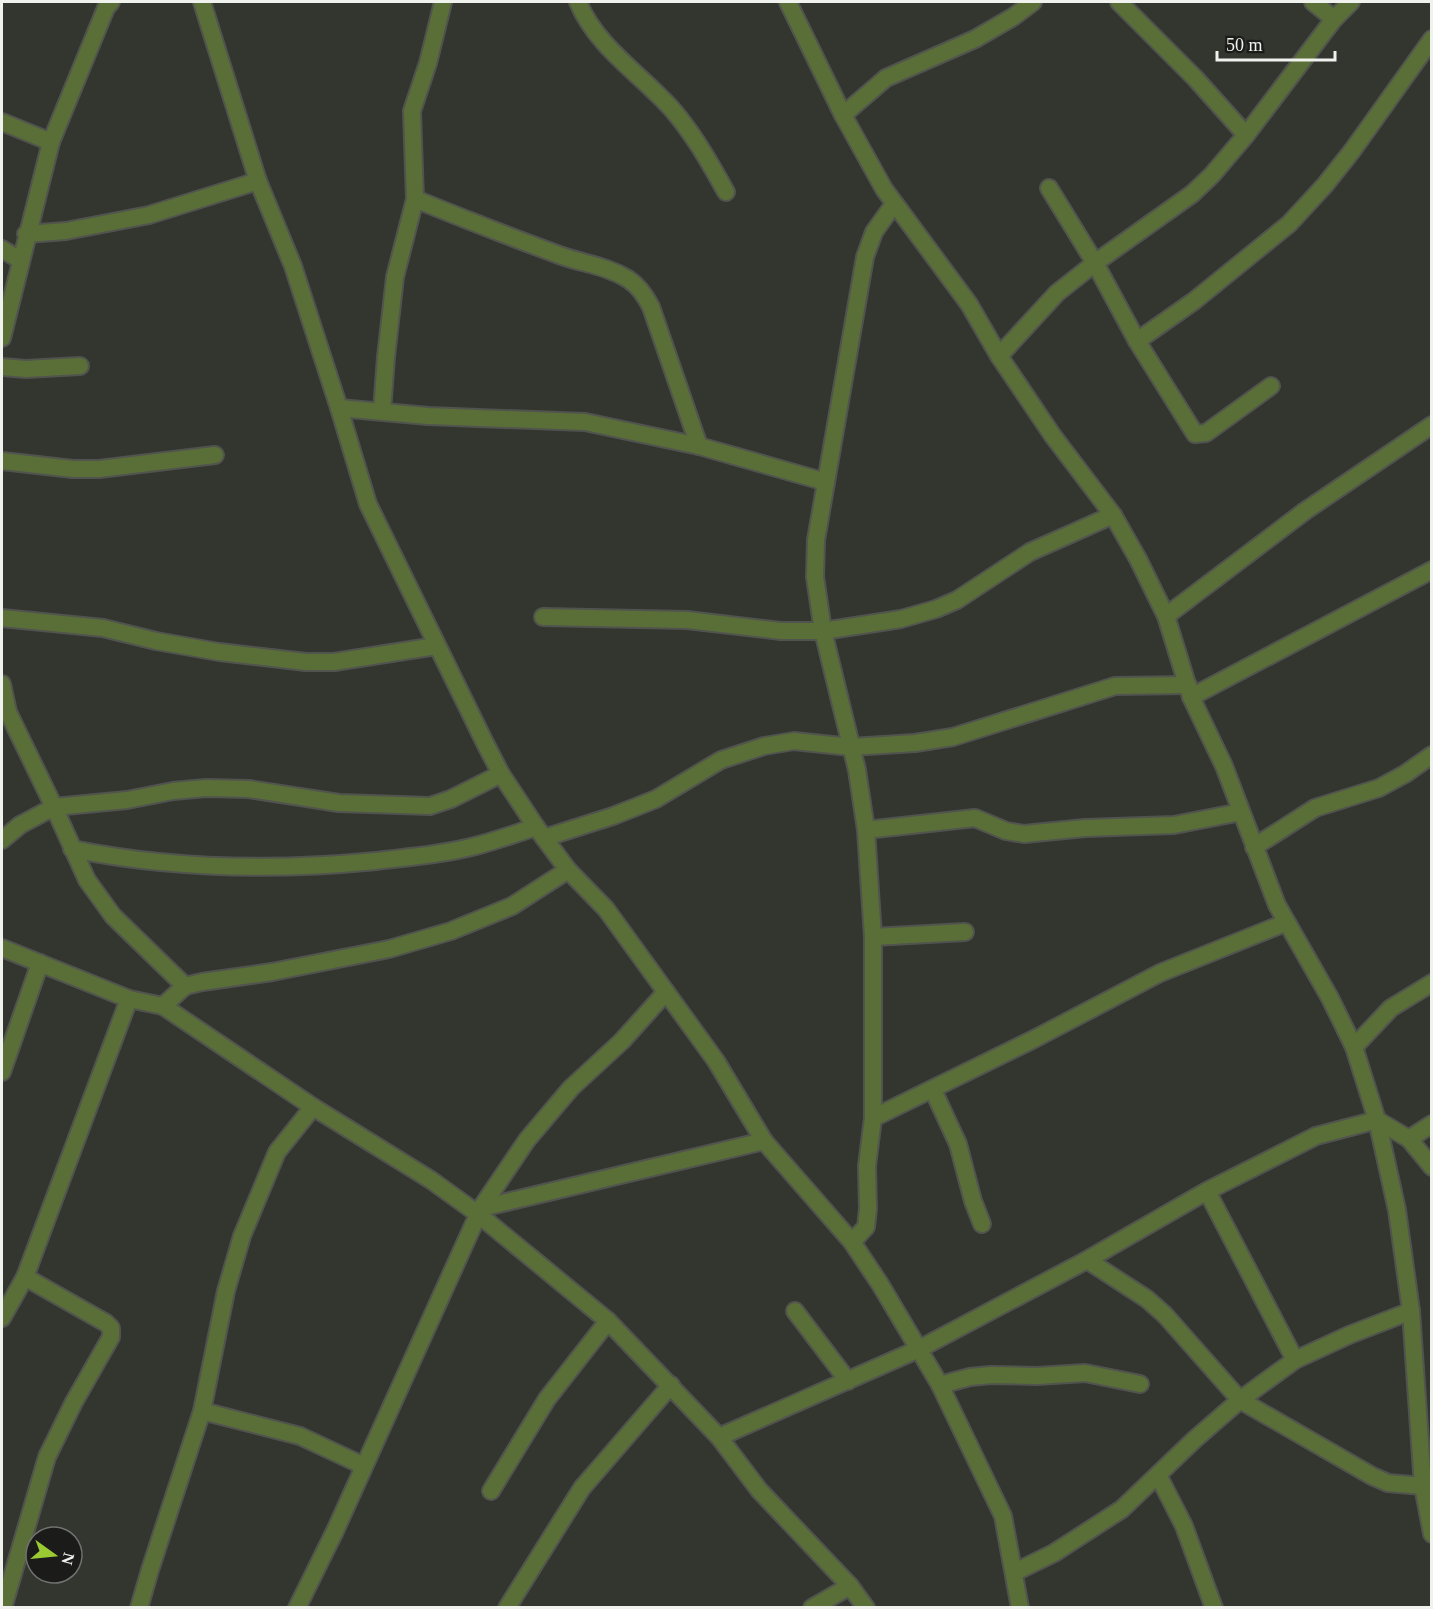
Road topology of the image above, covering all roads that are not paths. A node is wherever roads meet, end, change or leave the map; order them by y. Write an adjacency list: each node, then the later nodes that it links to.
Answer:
1 (202, 2): 16 (street)
2 (444, 2): 19 (street)
3 (578, 2): 18 (street)
4 (788, 2): 12 (street)
5 (1033, 2): 12 (street)
6 (1119, 2): 14 (street)
7 (1313, 2): 10 (street)
8 (1352, 2): 10 (street)
9 (105, 4): 15 (street)
10 (1334, 19): 14 (street)
11 (1431, 39): 26 (street)
12 (843, 115): 20 (street)
13 (2, 122): 15 (street)
14 (1246, 135): 24 (street)
15 (51, 142): 21 (street)
16 (258, 181): 21 (street); 31 (street)
17 (1049, 188): 24 (street)
18 (726, 192)
19 (415, 199): 32 (street); 34 (street)
20 (894, 204): 27 (street); 37 (street)
21 (26, 234): 23 (street)
22 (2, 249): 23 (street)
23 (20, 260): 25 (street)
24 (1095, 263): 26 (street); 27 (street)
25 (2, 338)
26 (1137, 341): 30 (street)
27 (999, 357): 38 (street)
28 (80, 366): 29 (street)
29 (2, 367)
30 (1271, 387)
31 (339, 408): 32 (street); 44 (street)
32 (382, 411): 34 (street)
33 (1431, 425): 40 (street)
34 (699, 446): 37 (street)
35 (215, 455): 36 (street)
36 (2, 461)
37 (826, 482): 43 (street)
38 (1113, 515): 40 (street); 43 (street)
39 (1431, 570): 46 (street)
40 (1166, 616): 46 (street)
41 (543, 617): 43 (street)
42 (2, 618): 44 (street)
43 (823, 631): 48 (street)
44 (436, 646): 50 (street)
45 (2, 684): 47 (street)
46 (1189, 691): 48 (street); 52 (street)
47 (5, 712): 51 (street)
48 (851, 747): 53 (street); 54 (street)
49 (1431, 755): 56 (street)
50 (501, 774): 51 (street); 54 (street)
51 (54, 807): 55 (street); 57 (street)
52 (1241, 812): 53 (street); 56 (street)
53 (866, 830): 61 (street)
54 (540, 833): 57 (street); 58 (street)
55 (2, 840)
56 (1254, 847): 59 (street)
57 (72, 849): 65 (street)
58 (568, 870): 65 (street); 66 (street)
59 (1285, 922): 69 (street); 71 (street)
60 (965, 932): 61 (street)
61 (873, 937): 73 (street)
62 (2, 948): 63 (street)
63 (40, 963): 67 (street); 70 (street)
64 (1431, 984): 69 (street)
65 (185, 986): 68 (street)
66 (666, 992): 77 (street); 80 (street)
67 (129, 999): 68 (street); 84 (street)
68 (163, 1006): 72 (street)
69 (1354, 1047): 74 (street)
70 (2, 1072)
71 (933, 1090): 73 (street); 81 (street)
72 (313, 1107): 80 (street); 96 (street)
73 (873, 1118): 82 (street)
74 (1377, 1120): 76 (street); 79 (street); 86 (street)
75 (1431, 1124): 76 (street)
76 (1409, 1138): 78 (street)
77 (764, 1141): 80 (street); 82 (street)
78 (1431, 1167)
79 (1207, 1191): 83 (street); 90 (street)
80 (479, 1211): 88 (street); 98 (street)
81 (982, 1224)
82 (852, 1242): 89 (street)
83 (1087, 1260): 89 (street); 95 (street)
84 (25, 1277): 87 (street); 106 (street)
85 (795, 1311): 91 (street)
86 (1411, 1311): 90 (street); 100 (street)
87 (2, 1318)
88 (608, 1321): 93 (street); 101 (street)
89 (919, 1349): 91 (street); 94 (street)
90 (1295, 1360): 95 (street)
91 (848, 1382): 97 (street)
92 (1140, 1384): 94 (street)
93 (671, 1385): 97 (street); 105 (street)
94 (940, 1385): 103 (street)
95 (1240, 1400): 99 (street); 100 (street)
96 (202, 1412): 98 (street); 107 (street)
97 (719, 1437): 104 (street)
98 (364, 1466): 108 (street)
99 (1158, 1475): 103 (street); 112 (street)
100 (1423, 1486): 102 (street)
101 (491, 1491)
102 (1431, 1534)
103 (1015, 1572): 111 (street)
104 (850, 1586): 109 (street); 110 (street)
105 (507, 1607)
106 (3, 1608)
107 (139, 1608)
108 (297, 1608)
109 (812, 1608)
110 (866, 1608)
111 (1020, 1608)
112 (1214, 1608)

